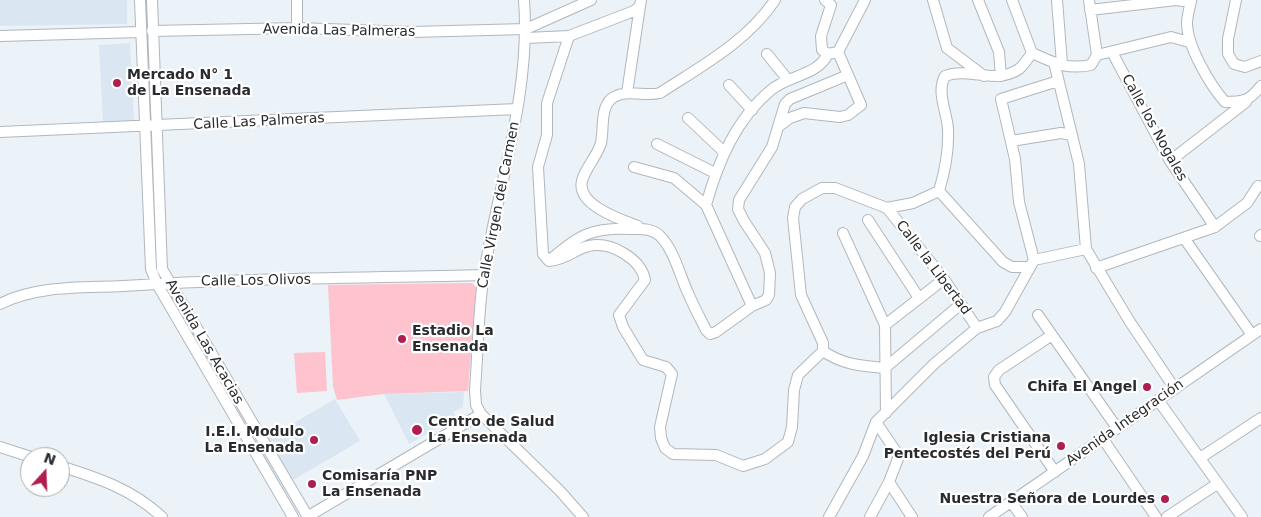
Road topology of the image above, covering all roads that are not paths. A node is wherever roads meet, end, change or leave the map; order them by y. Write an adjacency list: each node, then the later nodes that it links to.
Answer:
1 (140, 0): 19 (street, Avenida Las Acacias)
2 (152, 0): 18 (street, Avenida Las Acacias)
3 (297, 0): 17 (street)
4 (524, 0): 20 (street, Calle Virgen del Carmen)
5 (591, 0): 20 (street)
6 (774, 0): 38 (street)
7 (865, 0): 25 (street)
8 (933, 0): 32 (street)
9 (978, 0): 33 (street)
10 (1012, 0): 26 (street)
11 (1057, 0): 30 (street)
12 (1236, 0): 29 (street)
13 (1191, 1): 16 (street); 23 (street)
14 (829, 2): 25 (street)
15 (641, 3): 22 (street, Avenida Las Palmeras); 38 (street)
16 (1090, 5): 28 (street)
17 (297, 28): 18 (street, Avenida Las Palmeras); 20 (street, Avenida Las Palmeras)
18 (152, 31): 43 (street, Avenida Las Acacias)
19 (140, 32): 21 (street); 45 (street, Avenida Las Acacias)
20 (526, 33): 22 (street, Avenida Las Palmeras); 40 (street, Calle Virgen del Carmen)
21 (0, 36)
22 (569, 36): 64 (street)
23 (1190, 42): 24 (street); 39 (street)
24 (1112, 52): 28 (street); 51 (street, Calle los Nogales)
25 (833, 53): 31 (street); 34 (street)
26 (1032, 53): 30 (street); 33 (street)
27 (767, 54): 34 (street)
28 (1097, 56): 30 (street)
29 (1261, 60)
30 (1058, 63): 35 (street)
31 (848, 76): 44 (street); 44 (street)
32 (985, 76): 33 (street); 55 (street)
33 (1000, 76)
34 (788, 80): 41 (street)
35 (1058, 81): 47 (street); 48 (street)
36 (728, 85): 41 (street)
37 (1261, 86): 39 (street)
38 (627, 93): 60 (street)
39 (1250, 98): 51 (street)
40 (517, 110): 43 (street, Calle Las Palmeras); 67 (street, Calle Virgen del Carmen)
41 (752, 110): 50 (street)
42 (688, 118): 50 (street)
43 (155, 127): 45 (street, Calle Las Palmeras); 69 (street, Avenida Las Acacias)
44 (778, 127): 74 (street)
45 (144, 128): 46 (street, Calle Las Palmeras); 70 (street, Avenida Las Acacias)
46 (0, 132)
47 (1072, 135): 48 (street); 63 (street)
48 (1011, 142): 65 (street)
49 (658, 144): 53 (street)
50 (724, 152): 53 (street)
51 (1170, 161): 59 (street, Calle los Nogales)
52 (634, 167): 56 (street)
53 (714, 173): 56 (street)
54 (1258, 186): 59 (street)
55 (939, 191): 57 (street); 65 (street)
56 (706, 205): 74 (street)
57 (887, 208): 68 (street, Calle la Libertad); 81 (street)
58 (868, 220): 71 (street)
59 (1215, 227): 62 (street)
60 (651, 230): 64 (street); 74 (street)
61 (843, 233): 76 (street)
62 (1184, 238): 66 (street); 80 (street)
63 (1086, 249): 65 (street); 66 (street)
64 (549, 261): 81 (street)
65 (1032, 263): 77 (street)
66 (1096, 268): 83 (street)
67 (484, 275): 69 (street, Calle Los Olivos); 86 (street, Calle Virgen del Carmen)
68 (944, 279): 71 (street); 73 (street, Calle la Libertad)
69 (169, 283): 70 (street, Calle Los Olivos); 101 (street, Avenida Las Acacias)
70 (157, 284): 72 (street, Calle Los Olivos); 100 (street, Avenida Las Acacias)
71 (919, 298): 76 (street)
72 (0, 304)
73 (962, 304): 77 (street, Calle la Libertad); 82 (street)
74 (752, 306)
75 (1038, 315): 79 (street)
76 (885, 325): 82 (street)
77 (978, 328): 85 (street)
78 (1261, 329): 80 (street, Avenida Integración)
79 (1052, 335): 89 (street); 95 (street)
80 (1252, 335): 83 (street, Avenida Integración)
81 (824, 351): 82 (street)
82 (885, 368): 85 (street)
83 (1175, 389): 84 (street, Avenida Integración)
84 (1158, 400): 89 (street, Avenida Integración); 93 (street)
85 (886, 412): 88 (street)
86 (481, 414): 101 (street); 102 (street)
87 (1261, 419): 93 (street)
88 (876, 422): 96 (street); 103 (street)
89 (1117, 428): 90 (street, Avenida Integración)
90 (1103, 439): 95 (street, Avenida Integración); 108 (street)
91 (0, 447): 92 (street)
92 (20, 453)
93 (1200, 458): 97 (street)
94 (70, 469): 99 (street)
95 (1055, 472): 98 (street, Avenida Integración)
96 (889, 482): 104 (street); 105 (street)
97 (1217, 484): 109 (street); 110 (street)
98 (1011, 502): 106 (street, Avenida Integración); 107 (street)
99 (162, 517)
100 (293, 517)
101 (308, 517)
102 (583, 517)
103 (829, 517)
104 (870, 517)
105 (912, 517)
106 (989, 517)
107 (1022, 517)
108 (1156, 517)
109 (1167, 517)
110 (1242, 517)

